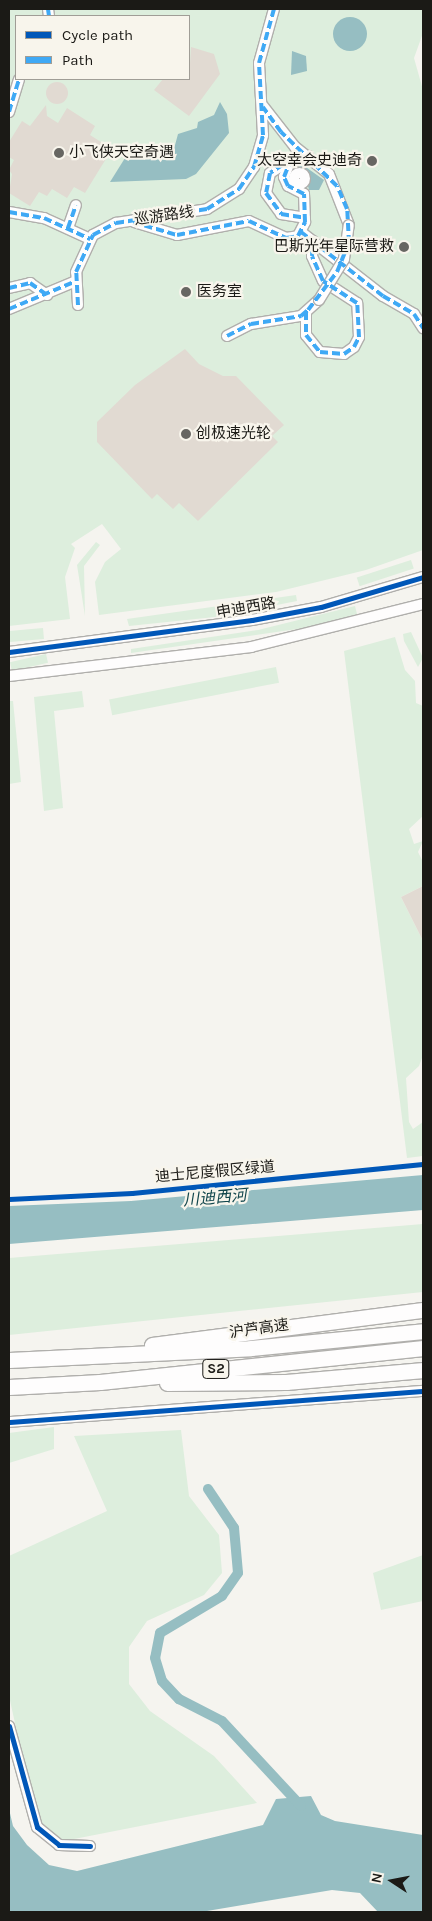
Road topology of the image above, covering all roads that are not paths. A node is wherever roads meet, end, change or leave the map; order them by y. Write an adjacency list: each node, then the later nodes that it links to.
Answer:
1 (274, 9): 3 (street, 巡游路线)
2 (20, 80): 4 (street)
3 (261, 102): 5 (street); 6 (street, 巡游路线)
4 (9, 112)
5 (308, 156): 7 (street); 10 (street); 21 (street, bridge)
6 (254, 167): 7 (street); 11 (street, 巡游路线)
7 (270, 175): 10 (street)
8 (76, 205): 12 (street)
9 (9, 212): 12 (street)
10 (305, 218): 13 (street)
11 (126, 221): 13 (street); 14 (street, 巡游路线)
12 (68, 228): 14 (street)
13 (301, 232): 15 (street)
14 (90, 239): 16 (street)
15 (313, 241): 21 (street); 22 (street)
16 (74, 282): 18 (street); 19 (street)
17 (9, 288): 18 (street)
18 (47, 295): 20 (street)
19 (78, 305)
20 (9, 309)
21 (306, 312): 23 (street)
22 (423, 328)
23 (227, 336)
24 (423, 577): 26 (street, 申迪西路)
25 (423, 604): 27 (street)
26 (9, 652)
27 (9, 676)
28 (423, 1310): 31 (highway, 沪芦高速 / S2)
29 (423, 1331): 31 (highway, 沪芦高速 / S2)
30 (423, 1348): 34 (highway, S2)
31 (95, 1355): 32 (highway, 沪芦高速 / S2)
32 (9, 1360)
33 (423, 1370): 34 (highway, S2)
34 (100, 1382): 35 (highway, S2)
35 (9, 1388)
36 (423, 1391): 37 (street)
37 (9, 1422)
38 (9, 1726): 39 (street)
39 (90, 1846)

